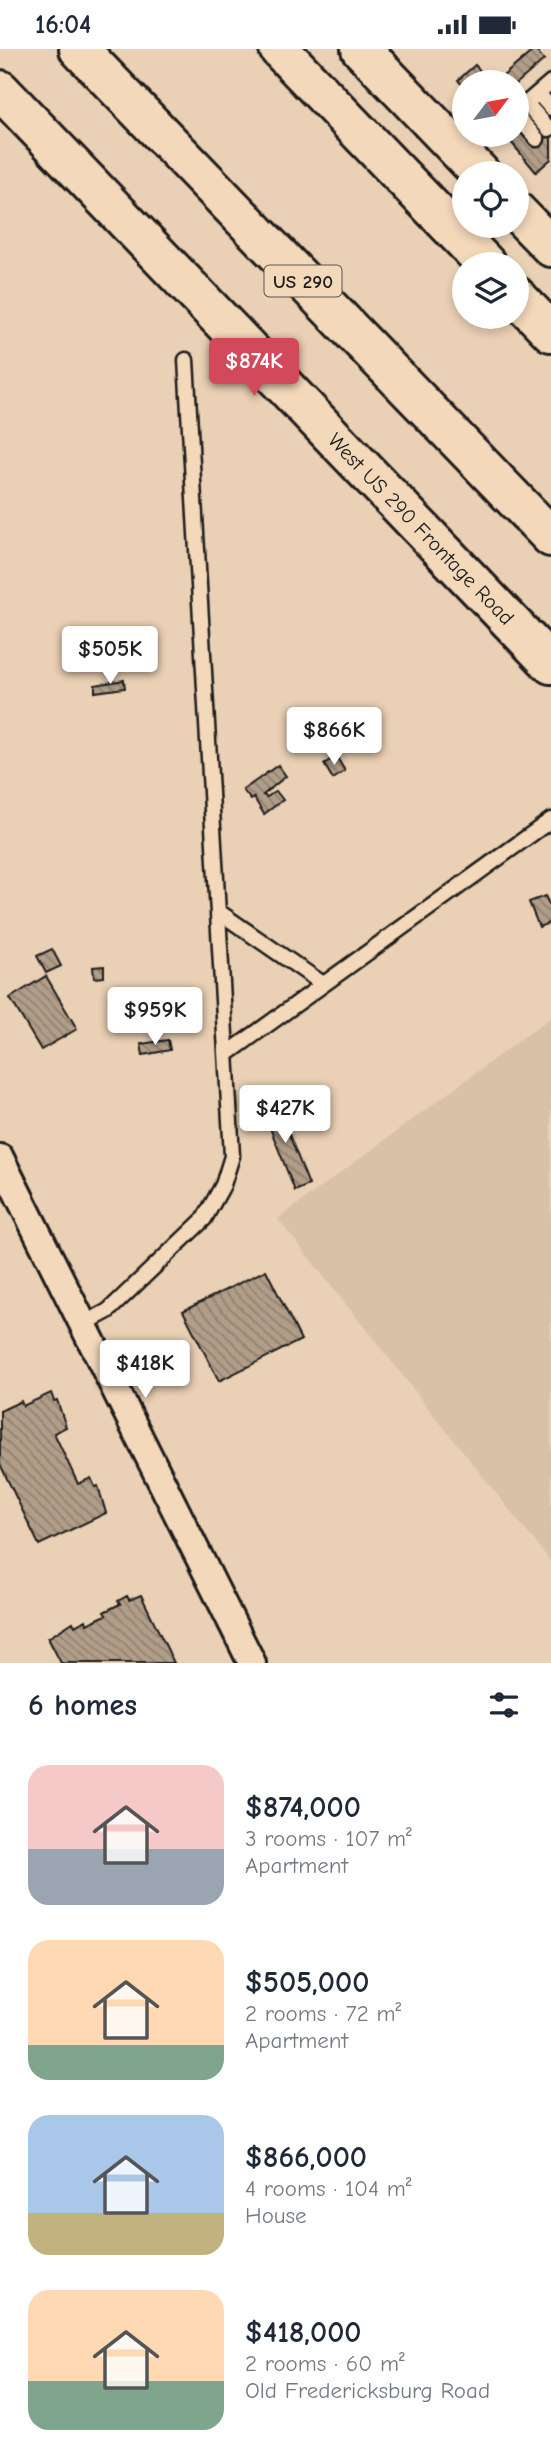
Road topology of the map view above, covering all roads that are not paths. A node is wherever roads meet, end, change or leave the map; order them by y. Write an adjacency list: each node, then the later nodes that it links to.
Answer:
1 (79, 49): 20 (main road, US 290)
2 (279, 49): 16 (main road)
3 (361, 49): 13 (main road)
4 (551, 83): 6 (lane)
5 (0, 90): 21 (main road, West US 290 Frontage Road)
6 (538, 93): 7 (lane); 8 (lane)
7 (529, 101)
8 (551, 108)
9 (529, 117): 11 (lane)
10 (529, 126): 12 (lane)
11 (548, 129)
12 (537, 139)
13 (477, 155)
14 (529, 224): 15 (main road)
15 (551, 247)
16 (474, 252)
17 (529, 309): 18 (main road)
18 (551, 332)
19 (186, 360): 23 (lane)
20 (551, 537)
21 (551, 664)
22 (551, 820): 24 (lane)
23 (219, 912): 24 (lane); 25 (lane)
24 (323, 984): 25 (lane)
25 (227, 1054): 27 (lane)
26 (0, 1158): 27 (street)
27 (82, 1325): 28 (street)
28 (252, 1663)

